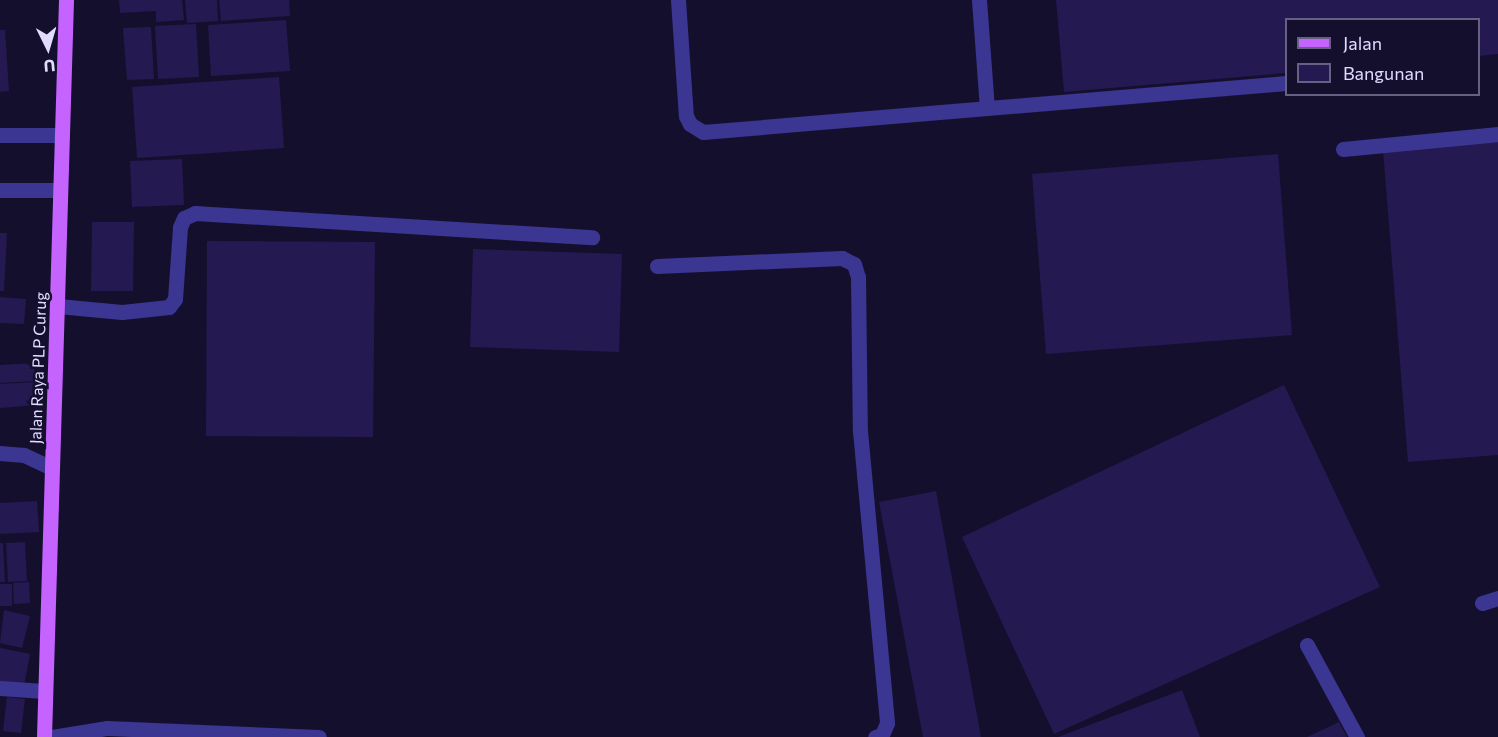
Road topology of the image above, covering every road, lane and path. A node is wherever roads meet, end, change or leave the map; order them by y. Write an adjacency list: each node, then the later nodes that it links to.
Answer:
1 (66, 0): 8 (main road, Jalan Raya PLP Curug)
2 (678, 0): 5 (street)
3 (979, 0): 5 (street)
4 (1285, 83): 5 (street)
5 (987, 108)
6 (1498, 134): 9 (street)
7 (0, 135): 8 (street)
8 (63, 135): 11 (main road, Jalan Raya PLP Curug)
9 (1343, 149)
10 (0, 190): 11 (street)
11 (60, 190): 14 (main road, Jalan Raya PLP Curug)
12 (592, 237): 14 (street)
13 (657, 266): 25 (street)
14 (58, 306): 16 (main road, Jalan Raya PLP Curug)
15 (0, 453): 16 (street)
16 (52, 468): 21 (main road, Jalan Raya PLP Curug)
17 (1498, 598): 18 (street)
18 (1482, 603)
19 (1307, 645): 26 (street)
20 (0, 688): 21 (street)
21 (44, 691): 22 (main road, Jalan Raya PLP Curug)
22 (44, 737)
23 (52, 737): 24 (street)
24 (319, 737)
25 (875, 737)
26 (1357, 737)

